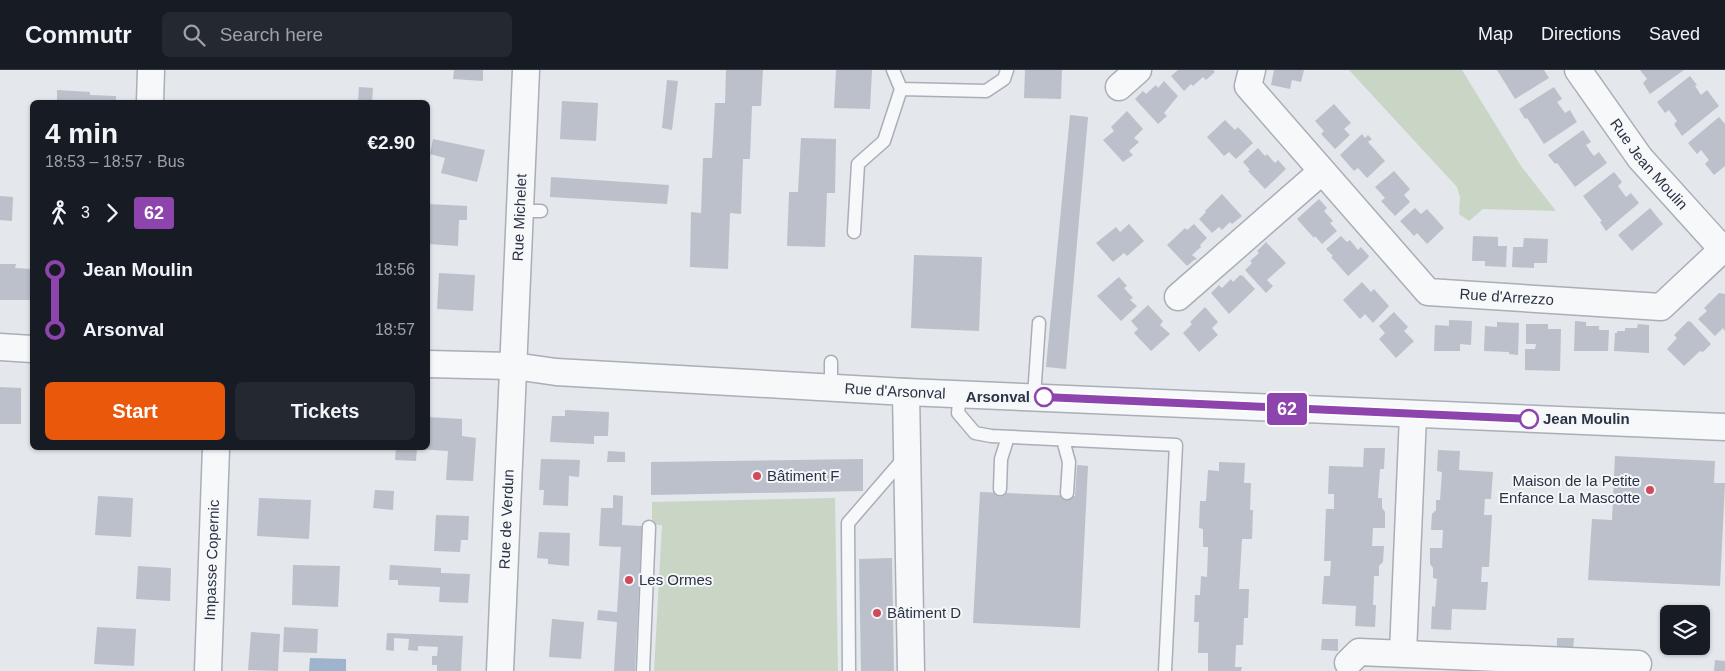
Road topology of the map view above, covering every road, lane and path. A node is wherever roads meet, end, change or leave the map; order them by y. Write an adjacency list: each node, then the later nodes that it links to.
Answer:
1 (151, 70): 10 (street)
2 (526, 70): 20 (street, Rue Michelet)
3 (893, 70): 9 (lane)
4 (1007, 70): 9 (lane)
5 (1138, 70): 8 (street)
6 (1252, 70): 11 (street, Rue d'Arrezzo)
7 (1578, 70): 13 (street, Rue Jean Moulin)
8 (1118, 87)
9 (901, 89): 12 (lane)
10 (150, 100)
11 (1322, 172): 13 (street, Rue d'Arrezzo); 14 (street)
12 (854, 232)
13 (1724, 249)
14 (1178, 297)
15 (1039, 323): 24 (lane)
16 (0, 347): 17 (street)
17 (30, 349)
18 (831, 362): 21 (lane)
19 (430, 364): 20 (street, Rue d'Arsonval)
20 (514, 366): 21 (street, Rue d'Arsonval); 38 (street, Rue de Verdun)
21 (831, 388): 22 (street, Rue d'Arsonval)
22 (906, 392): 23 (street, Rue d'Arsonval); 30 (street)
23 (960, 394): 24 (street, Rue d'Arsonval); 27 (lane)
24 (1034, 397): 25 (street, Rue d'Arsonval)
25 (1413, 415): 26 (street, Rue d'Arsonval); 34 (street)
26 (1725, 427)
27 (1008, 437): 28 (lane); 31 (lane)
28 (1063, 440): 32 (lane); 42 (lane)
29 (216, 450): 37 (street, Impasse Copernic)
30 (906, 456): 40 (lane); 41 (street)
31 (1000, 489)
32 (1067, 493)
33 (649, 527): 39 (lane)
34 (1404, 653): 35 (street); 36 (street)
35 (1348, 663)
36 (1638, 664)
37 (208, 671)
38 (500, 671)
39 (643, 671)
40 (849, 671)
41 (910, 671)
42 (1165, 671)

